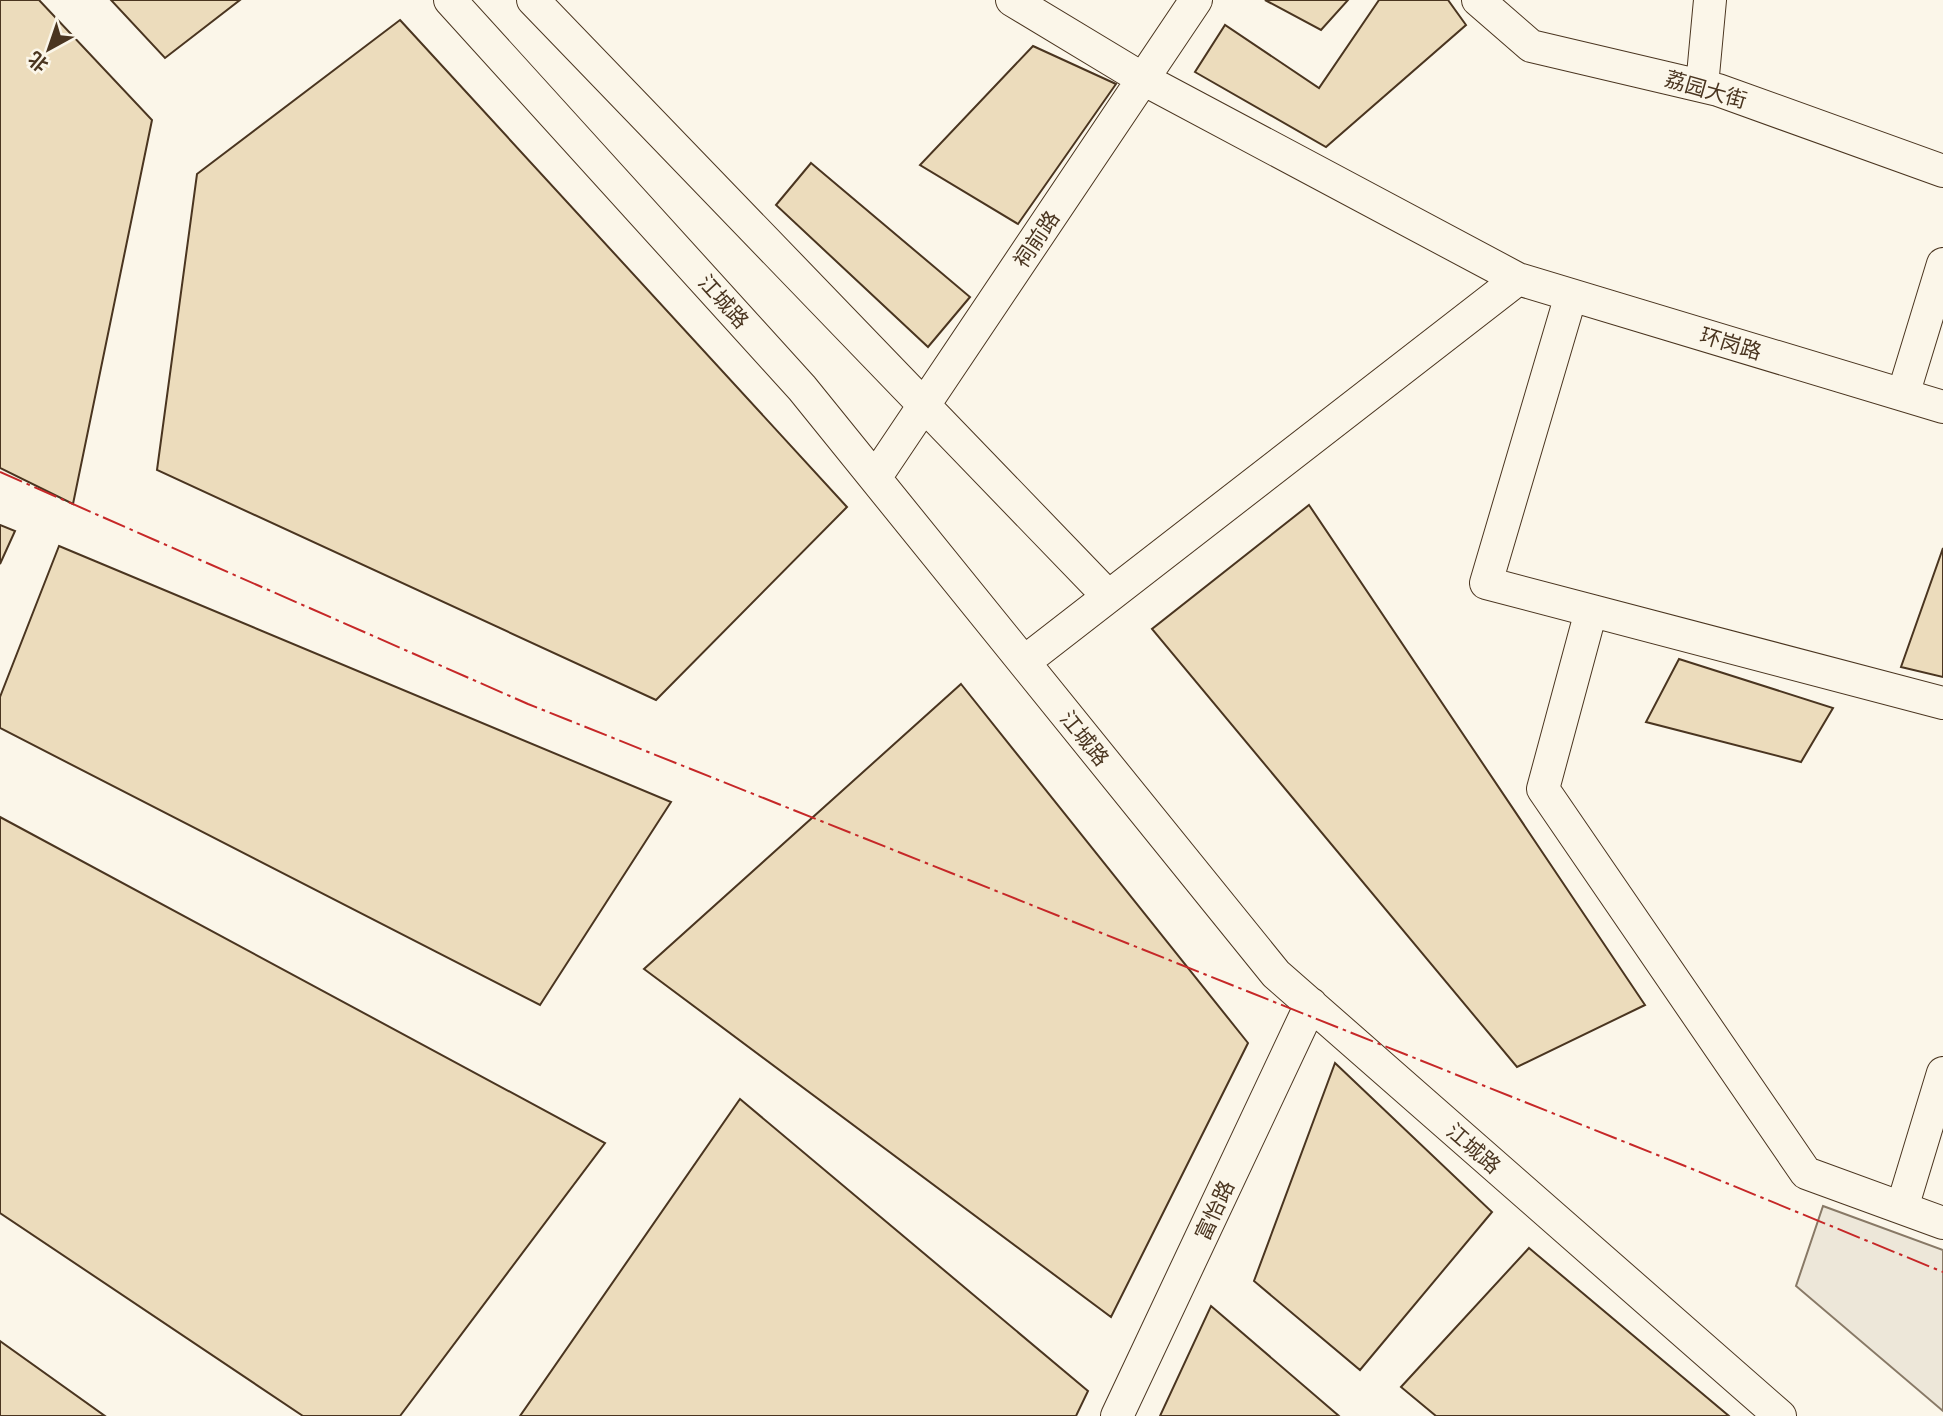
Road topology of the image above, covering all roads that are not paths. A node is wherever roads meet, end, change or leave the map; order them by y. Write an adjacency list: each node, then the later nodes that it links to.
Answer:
1 (450, 0): 16 (street, 江城路)
2 (533, 0): 14 (street)
3 (1012, 0): 7 (street, 环岗路)
4 (1196, 0): 7 (street, 祠前路)
5 (1478, 0): 8 (street, 荔园大街)
6 (1710, 0): 8 (street)
7 (1143, 79): 11 (street, 环岗路); 14 (street, 祠前路)
8 (1702, 86): 9 (street, 荔园大街)
9 (1943, 172)
10 (1943, 264): 13 (street)
11 (1518, 279): 12 (street, 环岗路); 17 (street)
12 (1571, 295): 13 (street, 环岗路); 18 (street)
13 (1903, 395): 15 (street, 环岗路)
14 (924, 405): 16 (street, 祠前路); 17 (street)
15 (1943, 407)
16 (875, 478): 19 (street, 江城路)
17 (1108, 596): 19 (street)
18 (1591, 611): 20 (street); 23 (street)
19 (1024, 662): 21 (street, 江城路)
20 (1943, 703)
21 (1311, 1004): 25 (street, 富怡路); 26 (street, 江城路)
22 (1943, 1073): 23 (street)
23 (1902, 1208): 24 (street)
24 (1943, 1223)
25 (1117, 1416)
26 (1780, 1416)

